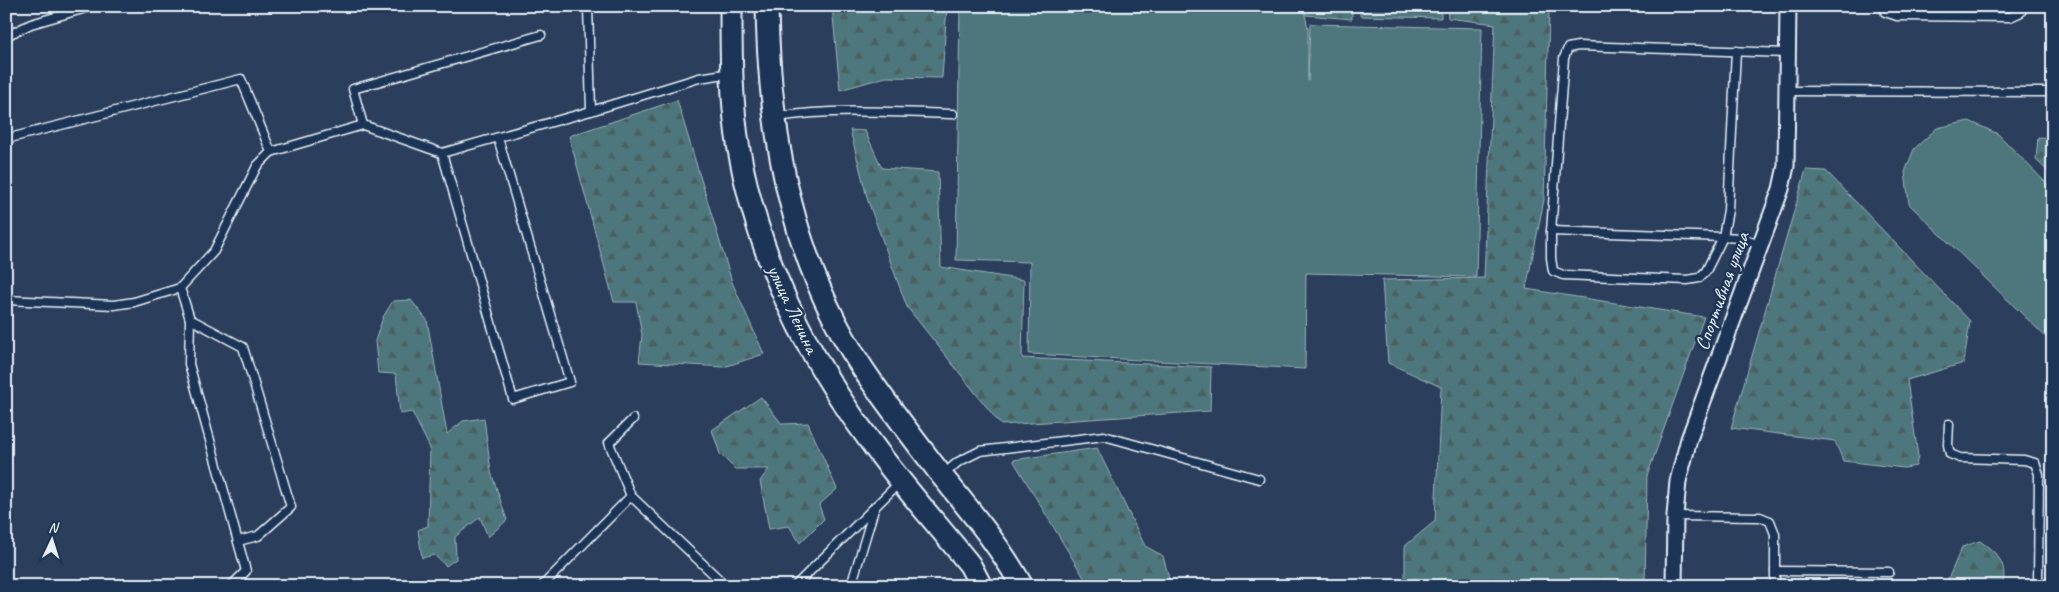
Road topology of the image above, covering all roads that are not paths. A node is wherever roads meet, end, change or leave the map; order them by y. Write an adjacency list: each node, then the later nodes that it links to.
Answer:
1 (93, 6): 9 (lane)
2 (588, 6): 15 (lane)
3 (731, 6): 12 (street, улица Ленина)
4 (767, 6): 17 (street, улица Ленина)
5 (1788, 6): 11 (street, Спортивная улица)
6 (1884, 6): 7 (lane)
7 (2022, 6)
8 (541, 35): 18 (lane)
9 (6, 36)
10 (1736, 51): 11 (lane); 23 (lane); 24 (lane)
11 (1787, 53): 13 (street, Спортивная улица)
12 (731, 74): 15 (lane); 32 (street, улица Ленина)
13 (1786, 92): 14 (lane); 25 (street, Спортивная улица)
14 (2053, 92)
15 (591, 112): 19 (lane)
16 (953, 114): 17 (lane)
17 (775, 117): 31 (street, улица Ленина)
18 (363, 125): 21 (lane); 22 (lane)
19 (498, 138): 22 (lane); 22 (lane)
20 (6, 139): 21 (lane)
21 (271, 152): 26 (lane)
22 (442, 153)
23 (1551, 231): 24 (lane); 24 (lane)
24 (1723, 237): 25 (lane)
25 (1760, 245): 36 (street, Спортивная улица)
26 (180, 288): 27 (lane); 28 (lane)
27 (6, 300)
28 (190, 319): 37 (lane); 37 (lane)
29 (633, 419): 34 (lane)
30 (1949, 424): 51 (lane)
31 (942, 475): 33 (lane); 38 (street, улица Ленина)
32 (901, 480): 35 (lane); 39 (street, улица Ленина)
33 (1259, 480)
34 (631, 496): 43 (lane); 44 (lane)
35 (876, 504): 45 (lane); 46 (lane)
36 (1674, 516): 40 (lane); 49 (street, Спортивная улица)
37 (238, 541): 42 (lane)
38 (997, 544): 39 (street); 48 (street, улица Ленина)
39 (970, 565): 47 (street, улица Ленина)
40 (1775, 571): 41 (lane); 50 (lane)
41 (1889, 572)
42 (231, 586)
43 (542, 586)
44 (726, 586)
45 (795, 586)
46 (851, 586)
47 (981, 586)
48 (1022, 586)
49 (1674, 586)
50 (1775, 586)
51 (2038, 586)

